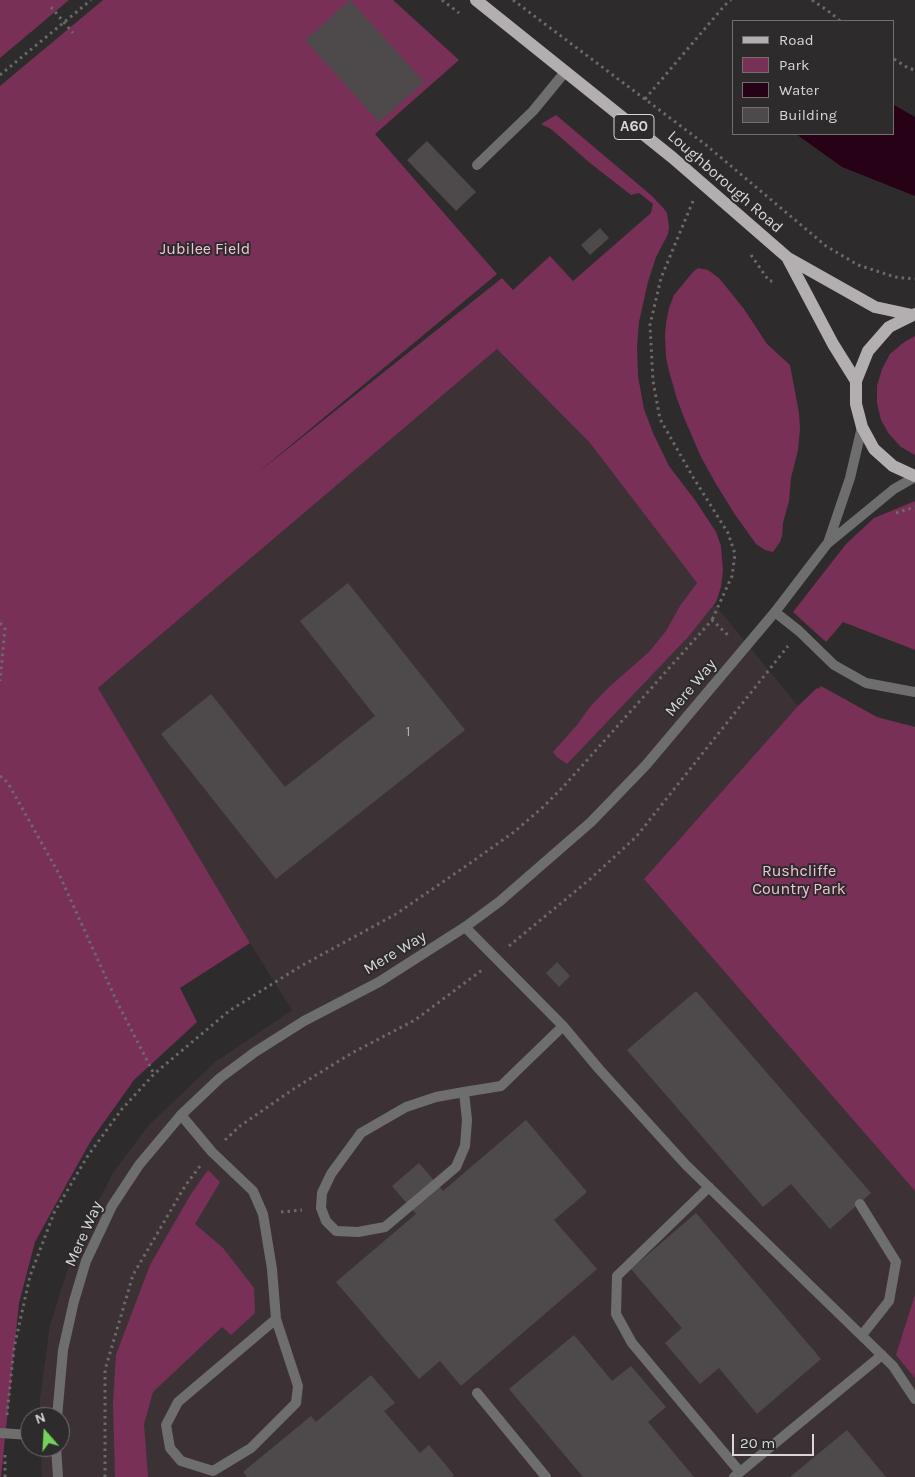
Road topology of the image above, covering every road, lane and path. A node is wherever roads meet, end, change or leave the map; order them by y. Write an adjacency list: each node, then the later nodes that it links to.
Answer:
1 (91, 0): 8 (path)
2 (476, 0): 12 (main road, Loughborough Road / A60)
3 (513, 0): 14 (path)
4 (731, 0): 14 (path)
5 (812, 0): 7 (path)
6 (51, 7): 8 (path)
7 (839, 20)
8 (64, 22): 9 (path); 13 (path)
9 (73, 33)
10 (895, 61): 11 (path)
11 (915, 70)
12 (565, 72): 15 (street); 17 (main road, Loughborough Road / A60)
13 (0, 75)
14 (646, 99): 18 (path)
15 (477, 165)
16 (693, 201): 27 (path)
17 (788, 258): 19 (main road, Loughborough Road / A60); 20 (main road, Loughborough Road / A60)
18 (915, 279)
19 (913, 315): 20 (main road, A60)
20 (856, 381): 21 (main road, A60)
21 (862, 427): 22 (main road, A60); 25 (street, Mere Way)
22 (915, 477): 25 (street, Mere Way)
23 (915, 508): 24 (path)
24 (891, 515)
25 (827, 544): 26 (street, Mere Way)
26 (775, 612): 29 (street); 30 (street, Mere Way)
27 (712, 620): 30 (path); 37 (path)
28 (0, 623): 31 (path)
29 (799, 631): 32 (street); 35 (path)
30 (744, 650): 34 (street, Mere Way)
31 (0, 681)
32 (915, 692)
33 (0, 776): 37 (path)
34 (465, 927): 35 (street); 39 (street, Mere Way)
35 (496, 958): 36 (street); 40 (path)
36 (563, 1026): 38 (street); 41 (street)
37 (154, 1074): 51 (path)
38 (464, 1092): 43 (street); 43 (street)
39 (180, 1115): 40 (street); 50 (street, Mere Way)
40 (212, 1152): 44 (street); 57 (path)
41 (709, 1187): 46 (street); 54 (street)
42 (860, 1204): 46 (street)
43 (321, 1208): 44 (path)
44 (263, 1214): 45 (street)
45 (276, 1319): 45 (street)
46 (862, 1335): 47 (street)
47 (882, 1355): 49 (street); 54 (street)
48 (478, 1394): 58 (street)
49 (915, 1399)
50 (59, 1407)
51 (3, 1434): 52 (street); 55 (path)
52 (20, 1435)
53 (57, 1457): 56 (street)
54 (737, 1474)
55 (5, 1477)
56 (58, 1477)
57 (105, 1477)
58 (546, 1477)

